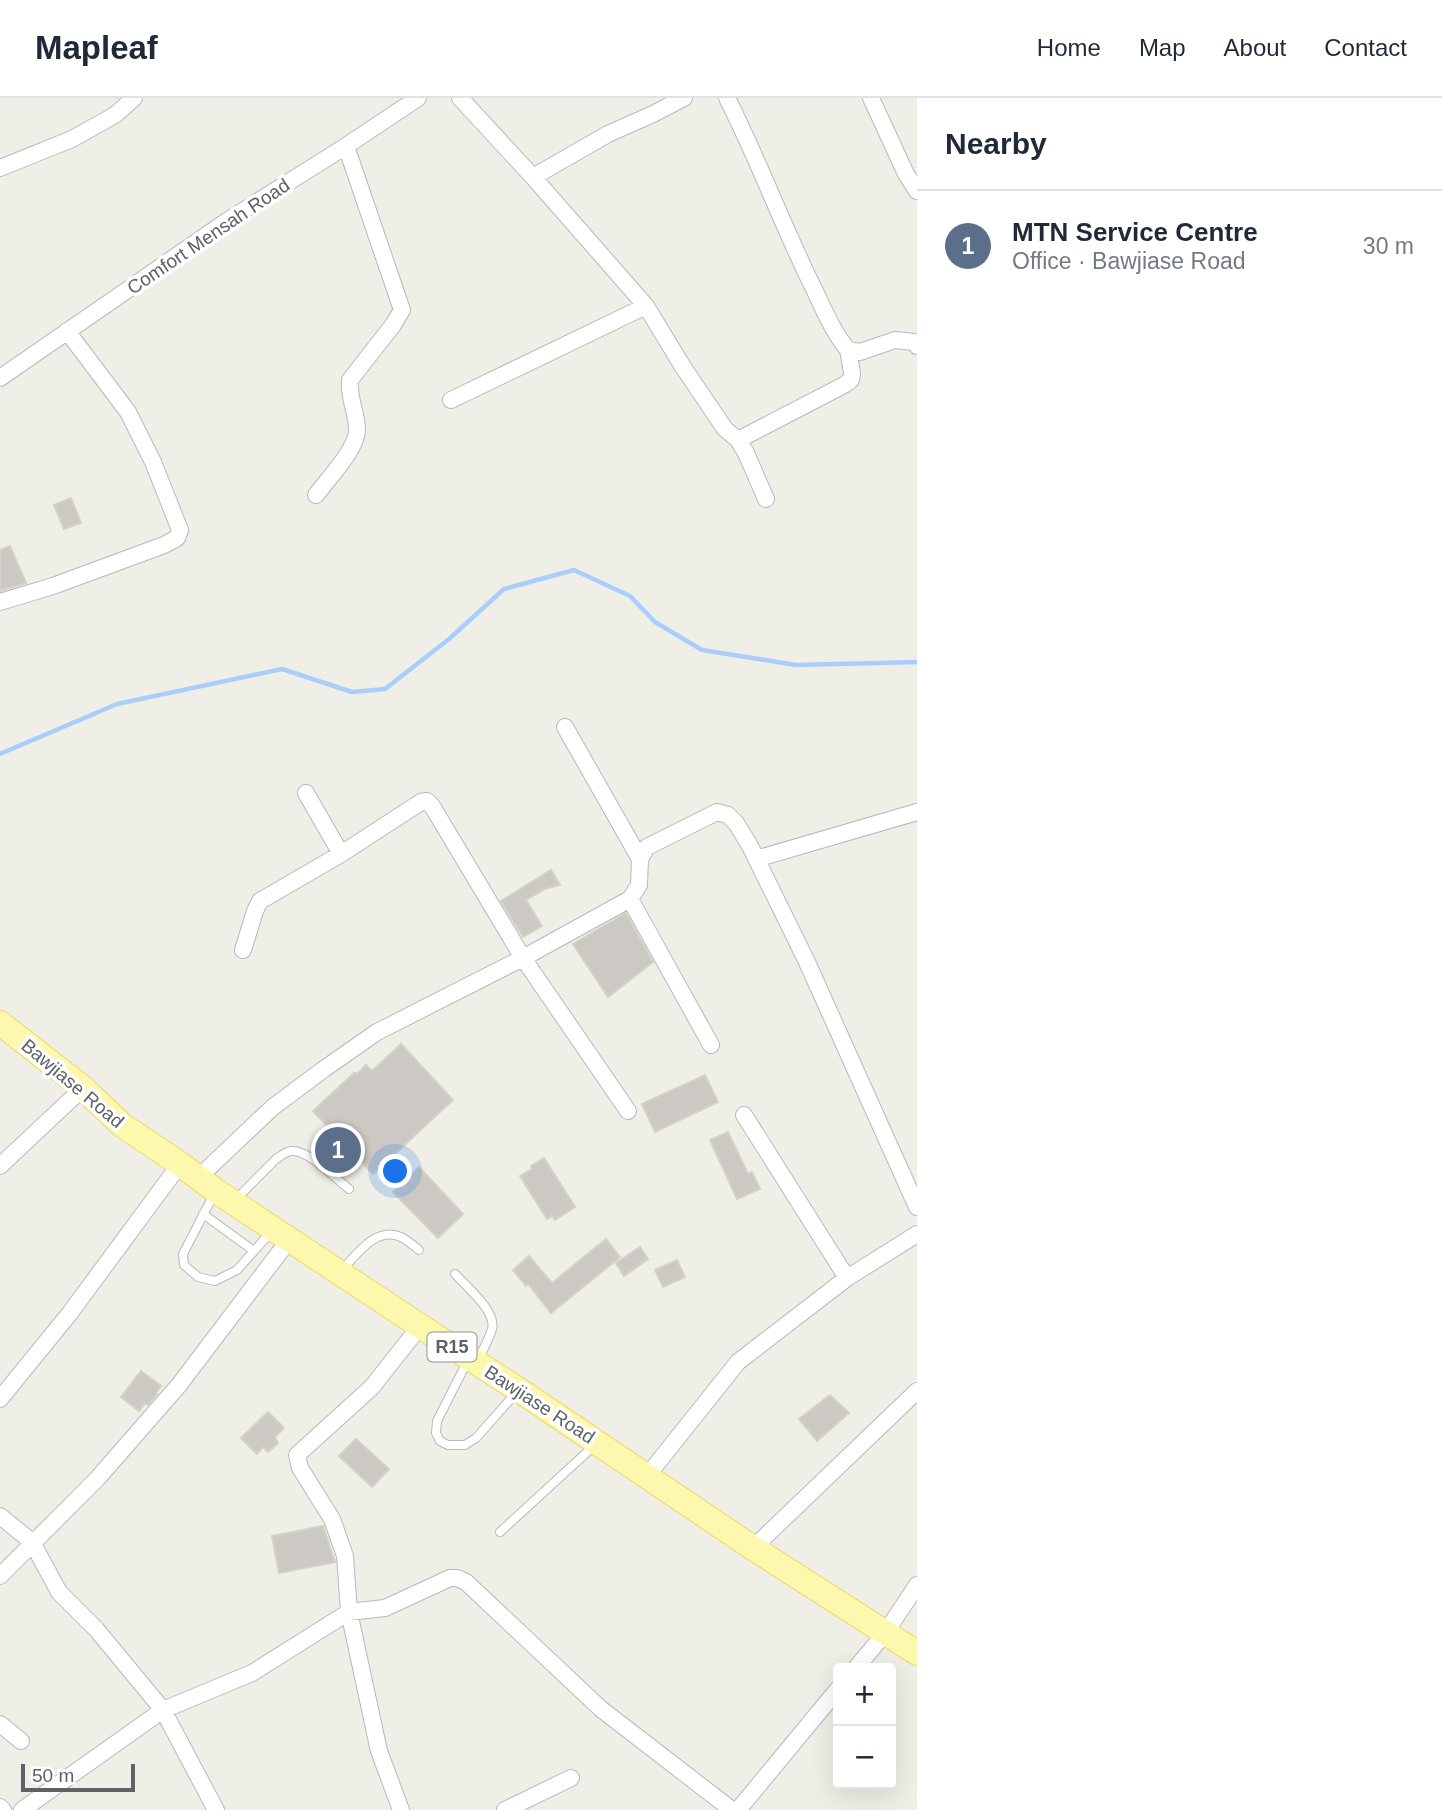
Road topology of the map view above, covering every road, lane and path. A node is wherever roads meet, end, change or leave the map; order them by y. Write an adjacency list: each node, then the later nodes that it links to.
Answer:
1 (134, 98): 8 (street)
2 (418, 98): 7 (street, Comfort Mensah Road)
3 (460, 98): 9 (street)
4 (684, 98): 9 (street)
5 (727, 98): 14 (street)
6 (871, 98): 10 (street)
7 (346, 146): 12 (street, Comfort Mensah Road); 18 (street)
8 (0, 168)
9 (533, 177): 11 (street)
10 (917, 191)
11 (646, 306): 16 (street); 17 (street)
12 (67, 331): 15 (street, Comfort Mensah Road); 20 (street)
13 (917, 346): 14 (street)
14 (848, 350): 17 (street)
15 (0, 378)
16 (451, 400)
17 (738, 440): 19 (street)
18 (316, 495)
19 (766, 499)
20 (0, 602)
21 (565, 727): 25 (street)
22 (306, 793): 24 (street)
23 (917, 812): 26 (street)
24 (341, 854): 28 (street); 29 (street)
25 (640, 859): 26 (street); 27 (street)
26 (756, 859): 38 (street)
27 (630, 899): 29 (street); 31 (street)
28 (243, 950)
29 (523, 958): 33 (street); 36 (street)
30 (0, 1023): 32 (main road, Bawjiase Road / R15)
31 (711, 1045)
32 (83, 1088): 35 (street); 36 (main road, Bawjiase Road / R15)
33 (628, 1111)
34 (744, 1115): 46 (street)
35 (0, 1167)
36 (207, 1184): 37 (lane); 39 (lane); 41 (main road, Bawjiase Road / R15); 51 (street)
37 (349, 1189)
38 (917, 1207)
39 (203, 1214): 43 (lane); 43 (lane)
40 (917, 1234): 46 (street)
41 (281, 1235): 43 (lane); 44 (main road, Bawjiase Road / R15); 56 (street)
42 (419, 1250): 44 (lane)
43 (254, 1251)
44 (340, 1272): 47 (main road, Bawjiase Road / R15)
45 (455, 1274): 48 (lane)
46 (847, 1278): 53 (street)
47 (420, 1326): 48 (main road, Bawjiase Road / R15); 60 (street)
48 (473, 1360): 49 (main road, Bawjiase Road / R15); 49 (lane)
49 (519, 1390): 52 (main road, Bawjiase Road / R15)
50 (917, 1391): 57 (street)
51 (0, 1399)
52 (598, 1442): 53 (main road, Bawjiase Road / R15); 55 (lane)
53 (647, 1476): 57 (main road, Bawjiase Road / R15)
54 (0, 1516): 56 (street)
55 (500, 1532)
56 (32, 1542): 58 (street); 65 (street)
57 (753, 1548): 61 (main road, Bawjiase Road / R15)
58 (0, 1576)
59 (917, 1585): 61 (street)
60 (349, 1612): 65 (street); 71 (street); 73 (street)
61 (886, 1632): 62 (main road, Bawjiase Road / R15); 63 (street)
62 (917, 1653)
63 (860, 1663)
64 (833, 1695): 74 (street)
65 (163, 1710): 69 (street); 70 (street)
66 (0, 1724): 67 (street)
67 (21, 1741)
68 (571, 1778): 72 (street)
69 (22, 1810)
70 (216, 1810)
71 (401, 1810)
72 (505, 1810)
73 (732, 1810)
74 (738, 1810)

